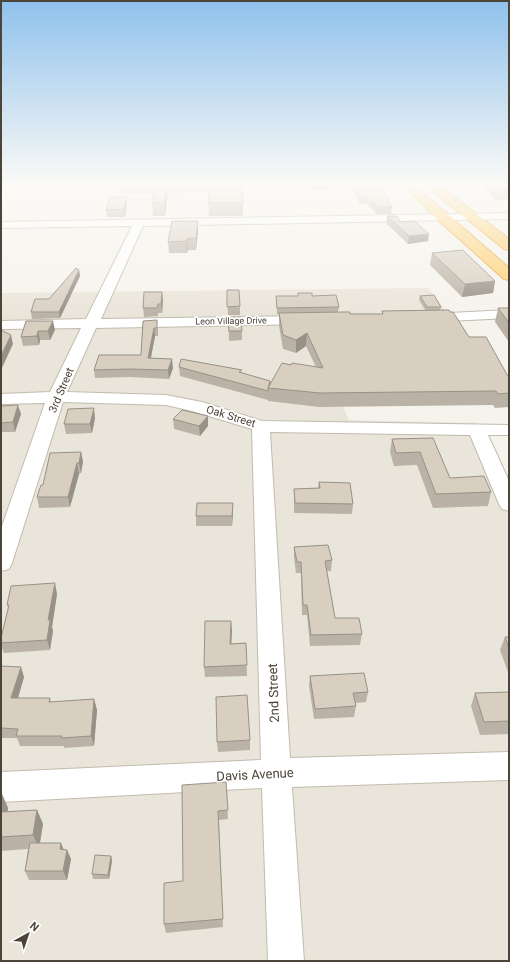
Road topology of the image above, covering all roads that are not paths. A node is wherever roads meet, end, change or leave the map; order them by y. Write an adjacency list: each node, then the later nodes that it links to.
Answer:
1 (137, 229): 9 (street, 3rd Street)
2 (455, 229): 5 (highway)
3 (488, 229): 4 (highway)
4 (509, 246)
5 (509, 276)
6 (509, 314): 7 (street)
7 (419, 318)
8 (315, 320): 9 (street, Leon Village Drive)
9 (92, 323): 10 (street, Leon Village Drive); 11 (street, 3rd Street)
10 (1, 325)
11 (56, 398): 12 (street, Oak Street); 13 (street, Oak Street); 17 (street, 3rd Street)
12 (1, 399)
13 (261, 426): 14 (street, Oak Street); 19 (street, 2nd Street)
14 (477, 430): 15 (street, Oak Street); 16 (street)
15 (509, 430)
16 (509, 504)
17 (1, 563)
18 (509, 766): 19 (street, Davis Avenue)
19 (276, 772): 20 (street, Davis Avenue); 21 (street, 2nd Street)
20 (1, 787)
21 (286, 961)

